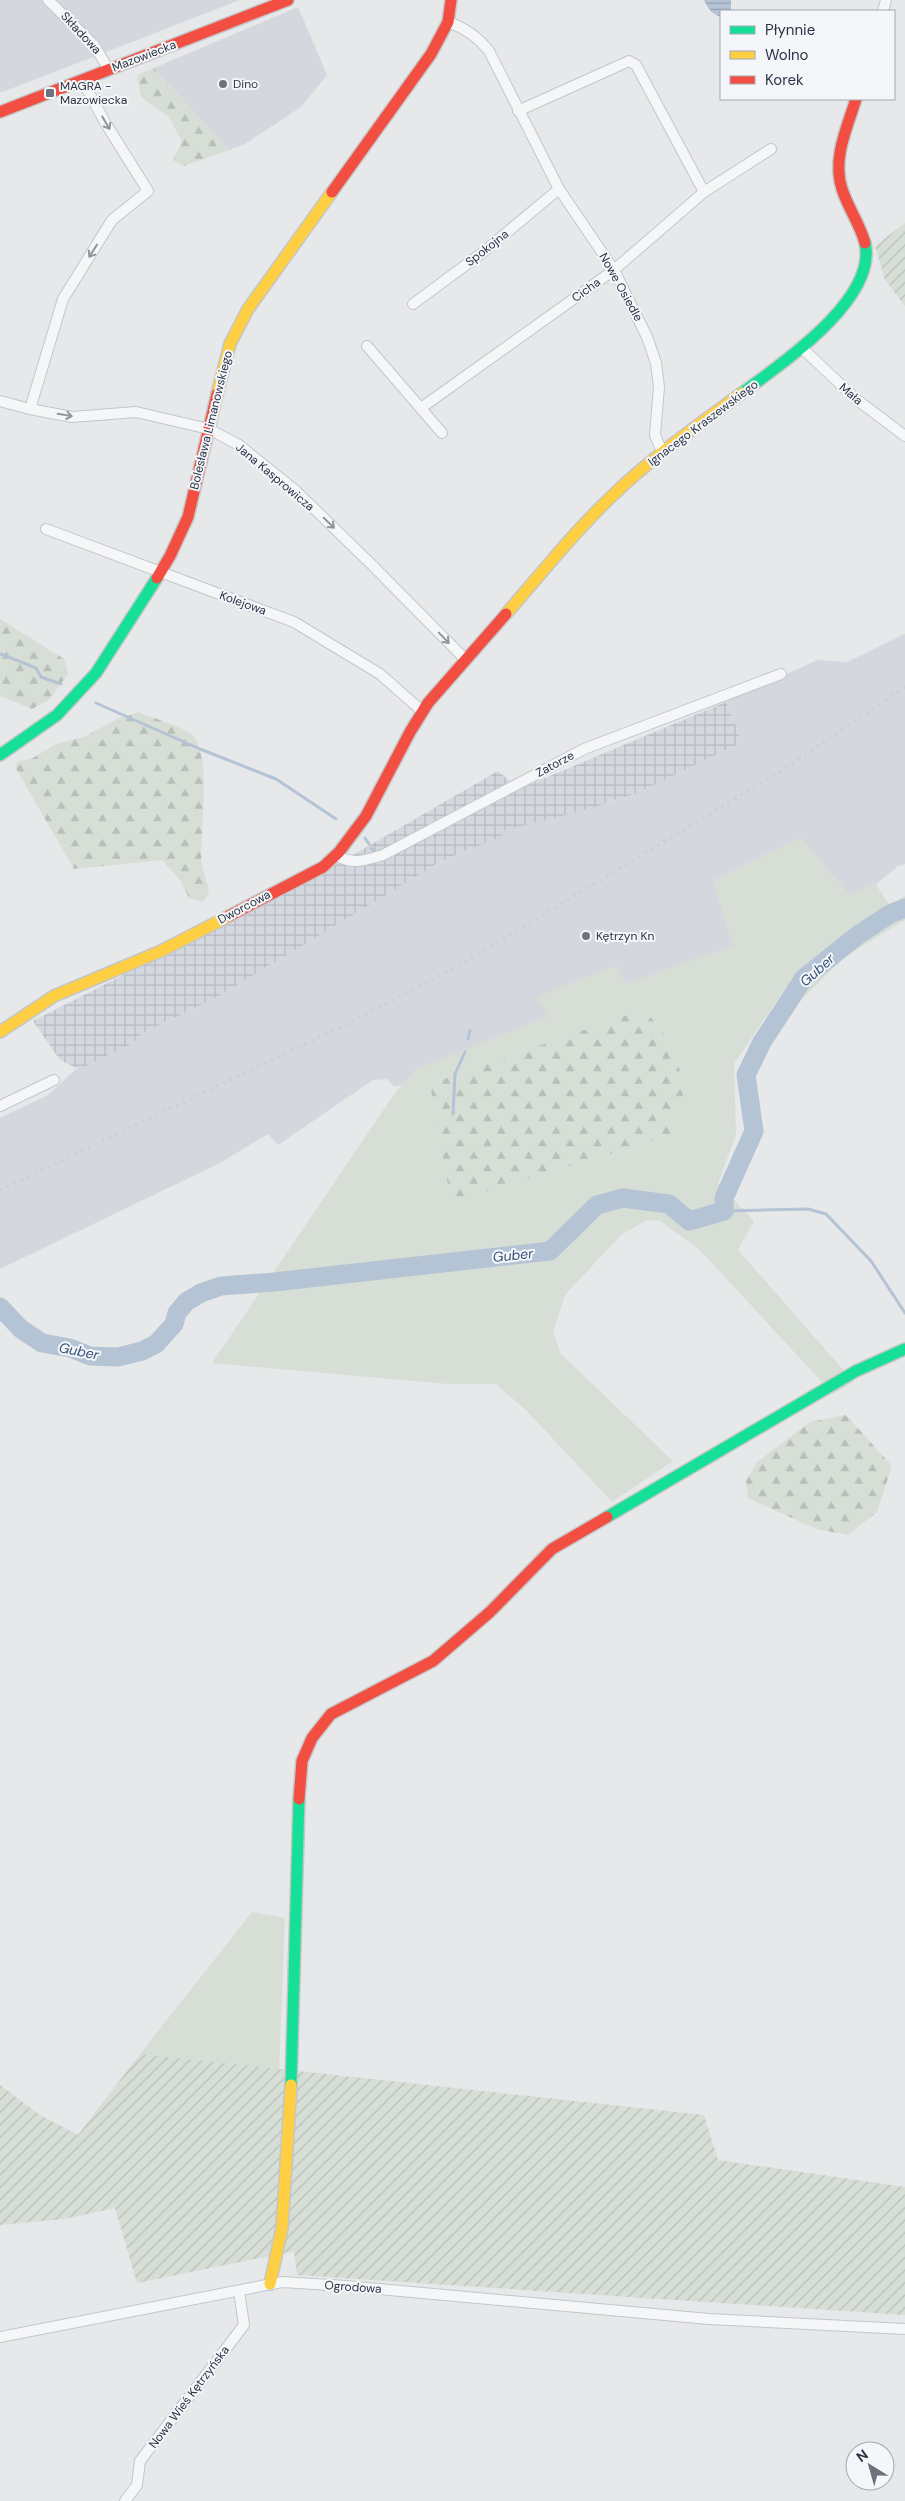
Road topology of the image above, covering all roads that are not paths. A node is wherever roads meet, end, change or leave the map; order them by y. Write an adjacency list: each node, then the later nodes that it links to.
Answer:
1 (48, 0): 5 (street, Składowa)
2 (288, 0): 5 (street, Mazowiecka)
3 (451, 0): 4 (street)
4 (448, 22): 8 (street, Nowe Osiedle); 20 (street, Bolesława Limanowskiego)
5 (109, 70): 6 (street, Mazowiecka)
6 (82, 80): 9 (street, Mazowiecka); 19 (street, one-way to 19)
7 (856, 100): 16 (street, Ignacego Kraszewskiego)
8 (518, 111): 11 (street, Nowe Osiedle); 12 (street)
9 (0, 112)
10 (771, 149): 12 (street, Cicha)
11 (559, 189): 13 (street, Nowe Osiedle); 14 (street, Spokojna)
12 (704, 192): 13 (street, Cicha)
13 (614, 270): 18 (street, Cicha); 23 (street, Nowe Osiedle)
14 (413, 304)
15 (367, 346): 18 (street)
16 (801, 348): 22 (street, Mała); 23 (street, Ignacego Kraszewskiego)
17 (0, 401): 19 (street, Jana Kasprowicza)
18 (421, 408): 21 (street)
19 (30, 409): 20 (street, Jana Kasprowicza, one-way to 20)
20 (209, 429): 25 (street, Bolesława Limanowskiego); 26 (street, Jana Kasprowicza, one-way to 26)
21 (442, 433)
22 (905, 436)
23 (662, 452): 26 (street, Ignacego Kraszewskiego)
24 (46, 529): 25 (street, Kolejowa)
25 (161, 572): 28 (street, Kolejowa); 29 (street, Bolesława Limanowskiego)
26 (466, 660): 28 (street, Ignacego Kraszewskiego)
27 (781, 674): 30 (street, Zatorze)
28 (422, 711): 30 (street, Dworcowa)
29 (0, 755)
30 (337, 856): 31 (street, Dworcowa)
31 (0, 1032)
32 (54, 1080): 33 (street)
33 (0, 1106)
34 (905, 1349): 35 (street)
35 (270, 2284): 36 (street, Ogrodowa); 37 (street, Ogrodowa)
36 (239, 2291): 38 (street, Ogrodowa); 39 (street, Nowa Wieś Kętrzyńska)
37 (905, 2329)
38 (0, 2337)
39 (125, 2501)

